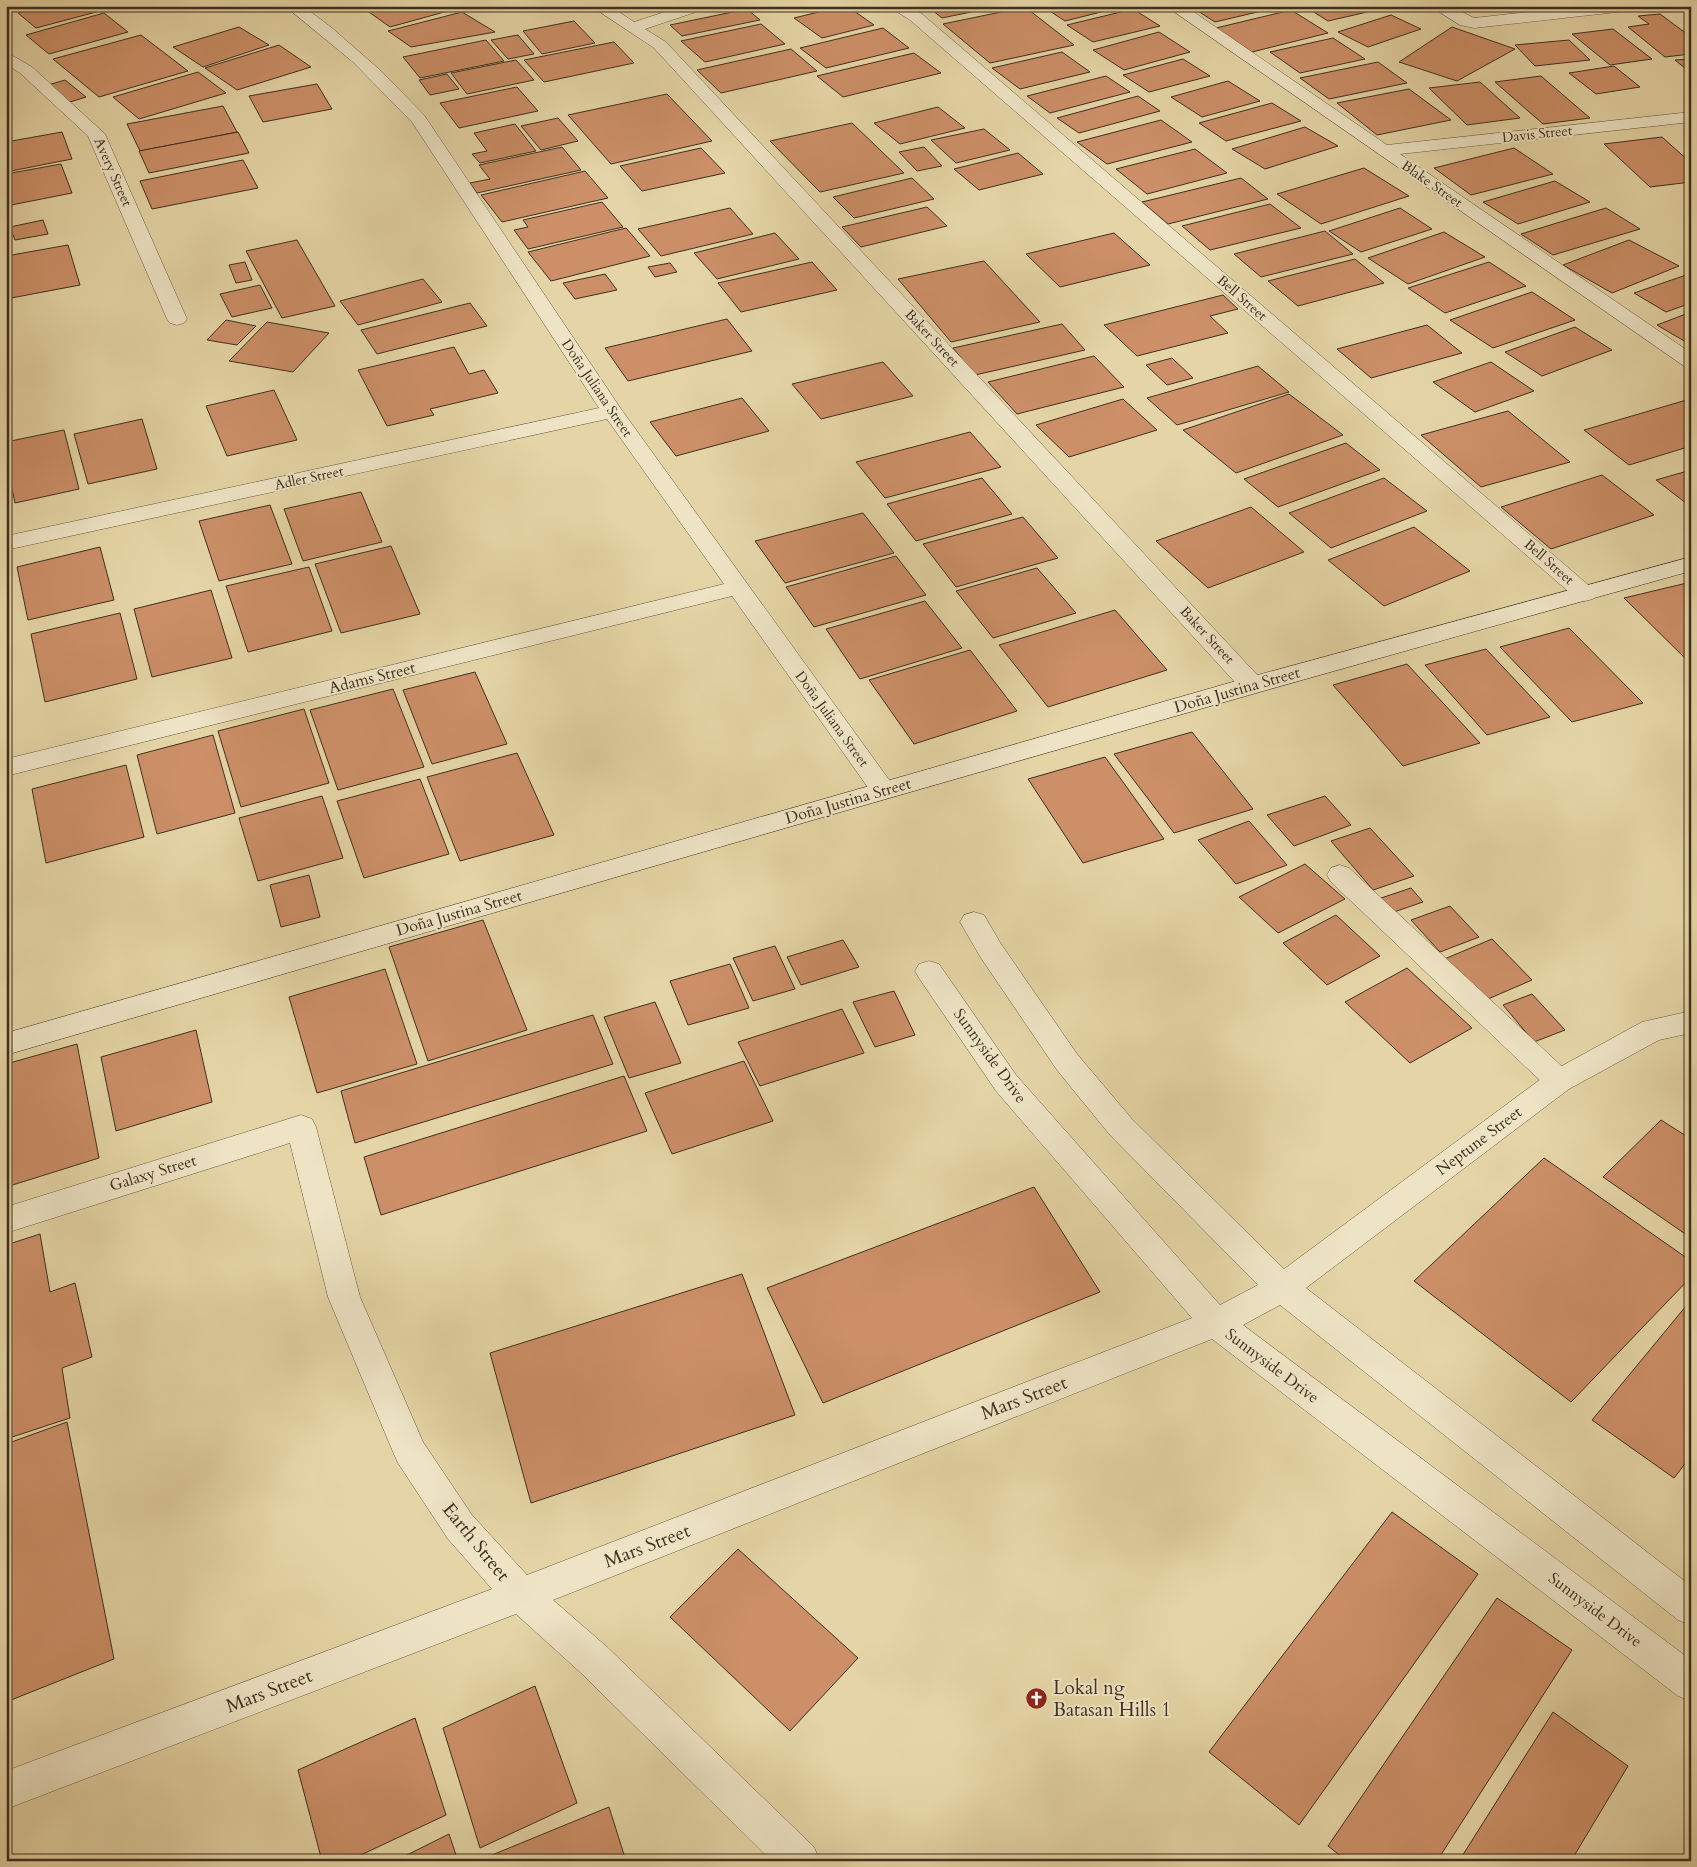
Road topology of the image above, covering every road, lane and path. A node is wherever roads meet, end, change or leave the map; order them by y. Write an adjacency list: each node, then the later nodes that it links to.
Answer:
1 (293, 6): 14 (street, Doña Juliana Street)
2 (599, 6): 8 (street, Baker Street)
3 (700, 6): 8 (street)
4 (896, 6): 18 (street, Bell Street)
5 (1174, 6): 11 (street, Blake Street)
6 (1438, 6): 7 (street)
7 (1626, 6)
8 (634, 27): 19 (street, Baker Street)
9 (6, 57): 12 (street, Avery Street)
10 (1691, 117): 11 (street, Davis Street)
11 (1384, 150): 13 (street, Blake Street)
12 (178, 319)
13 (1691, 362)
14 (612, 412): 15 (street, Adler Street); 17 (street, Doña Juliana Street)
15 (6, 544)
16 (1691, 564): 18 (street, Doña Justina Street)
17 (738, 588): 20 (street, Adams Street); 21 (street, Doña Juliana Street)
18 (1585, 594): 19 (street, Doña Justina Street)
19 (1252, 685): 21 (street, Doña Justina Street)
20 (6, 768)
21 (883, 790): 26 (street, Doña Justina Street)
22 (1340, 875): 27 (street)
23 (974, 922): 30 (street)
24 (929, 971): 31 (street, Sunnyside Drive)
25 (1691, 1022): 27 (street, Neptune Street)
26 (6, 1044)
27 (1560, 1081): 30 (street, Neptune Street)
28 (300, 1127): 29 (street, Galaxy Street); 32 (street, Earth Street)
29 (6, 1220)
30 (1282, 1288): 31 (street, Mars Street); 33 (street)
31 (1216, 1323): 32 (street, Mars Street); 34 (street, Sunnyside Drive)
32 (521, 1595): 35 (street, Mars Street); 36 (street, Earth Street)
33 (1691, 1608)
34 (1691, 1683)
35 (6, 1790)
36 (800, 1861)

